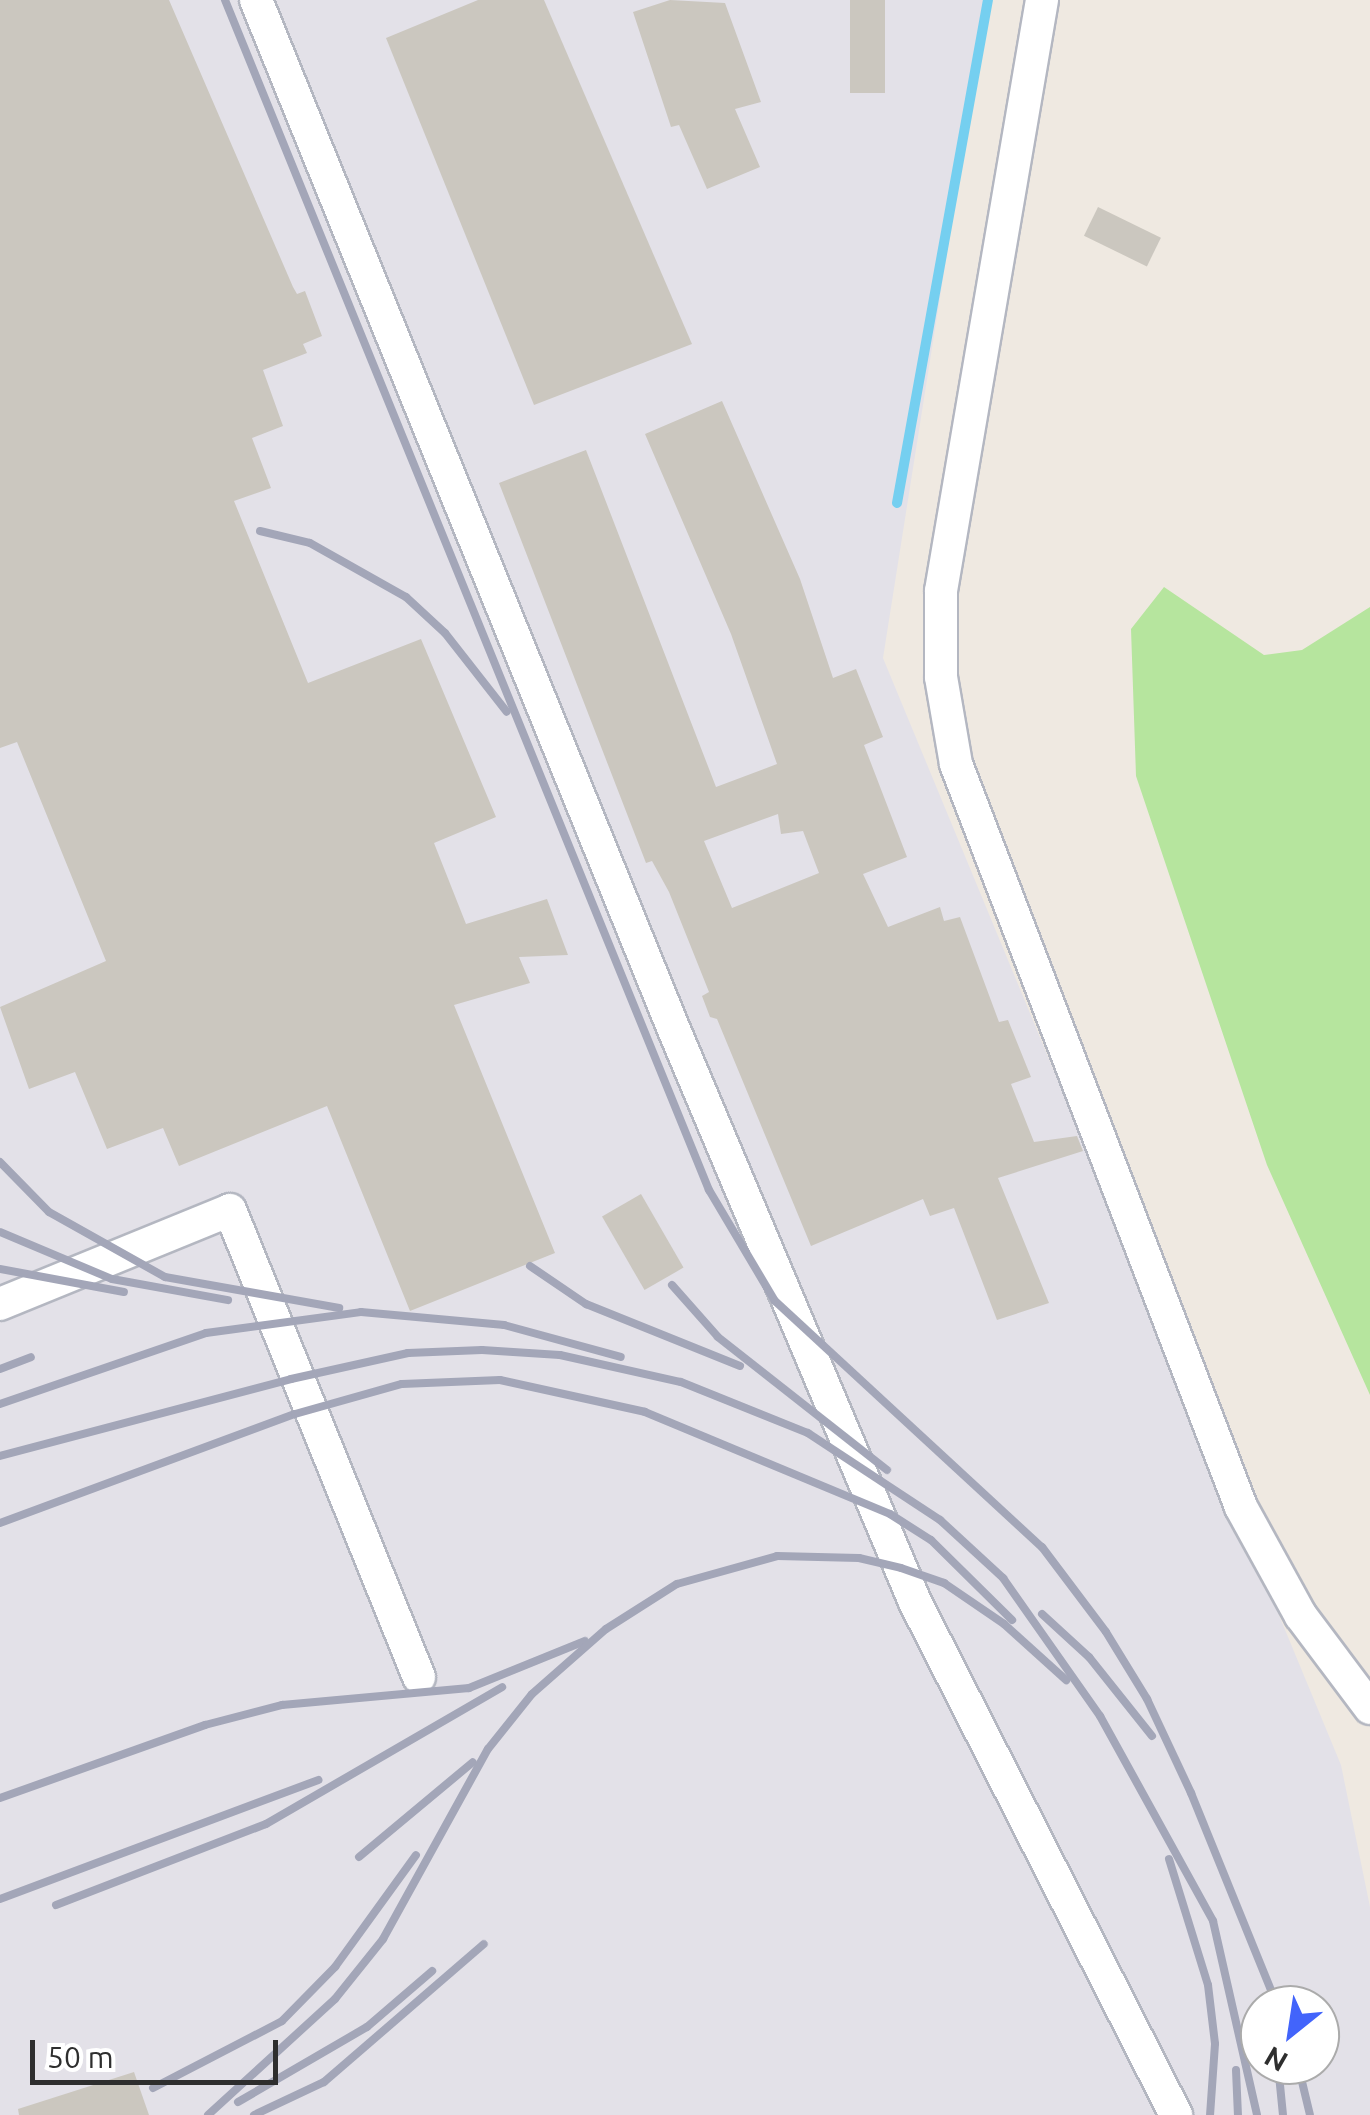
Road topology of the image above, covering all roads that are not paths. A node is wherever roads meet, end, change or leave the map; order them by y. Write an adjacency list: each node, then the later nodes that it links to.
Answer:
1 (256, 0): 6 (street)
2 (1042, 0): 5 (street)
3 (0, 1304): 4 (street)
4 (420, 1677)
5 (1370, 1708)
6 (1176, 2115)

